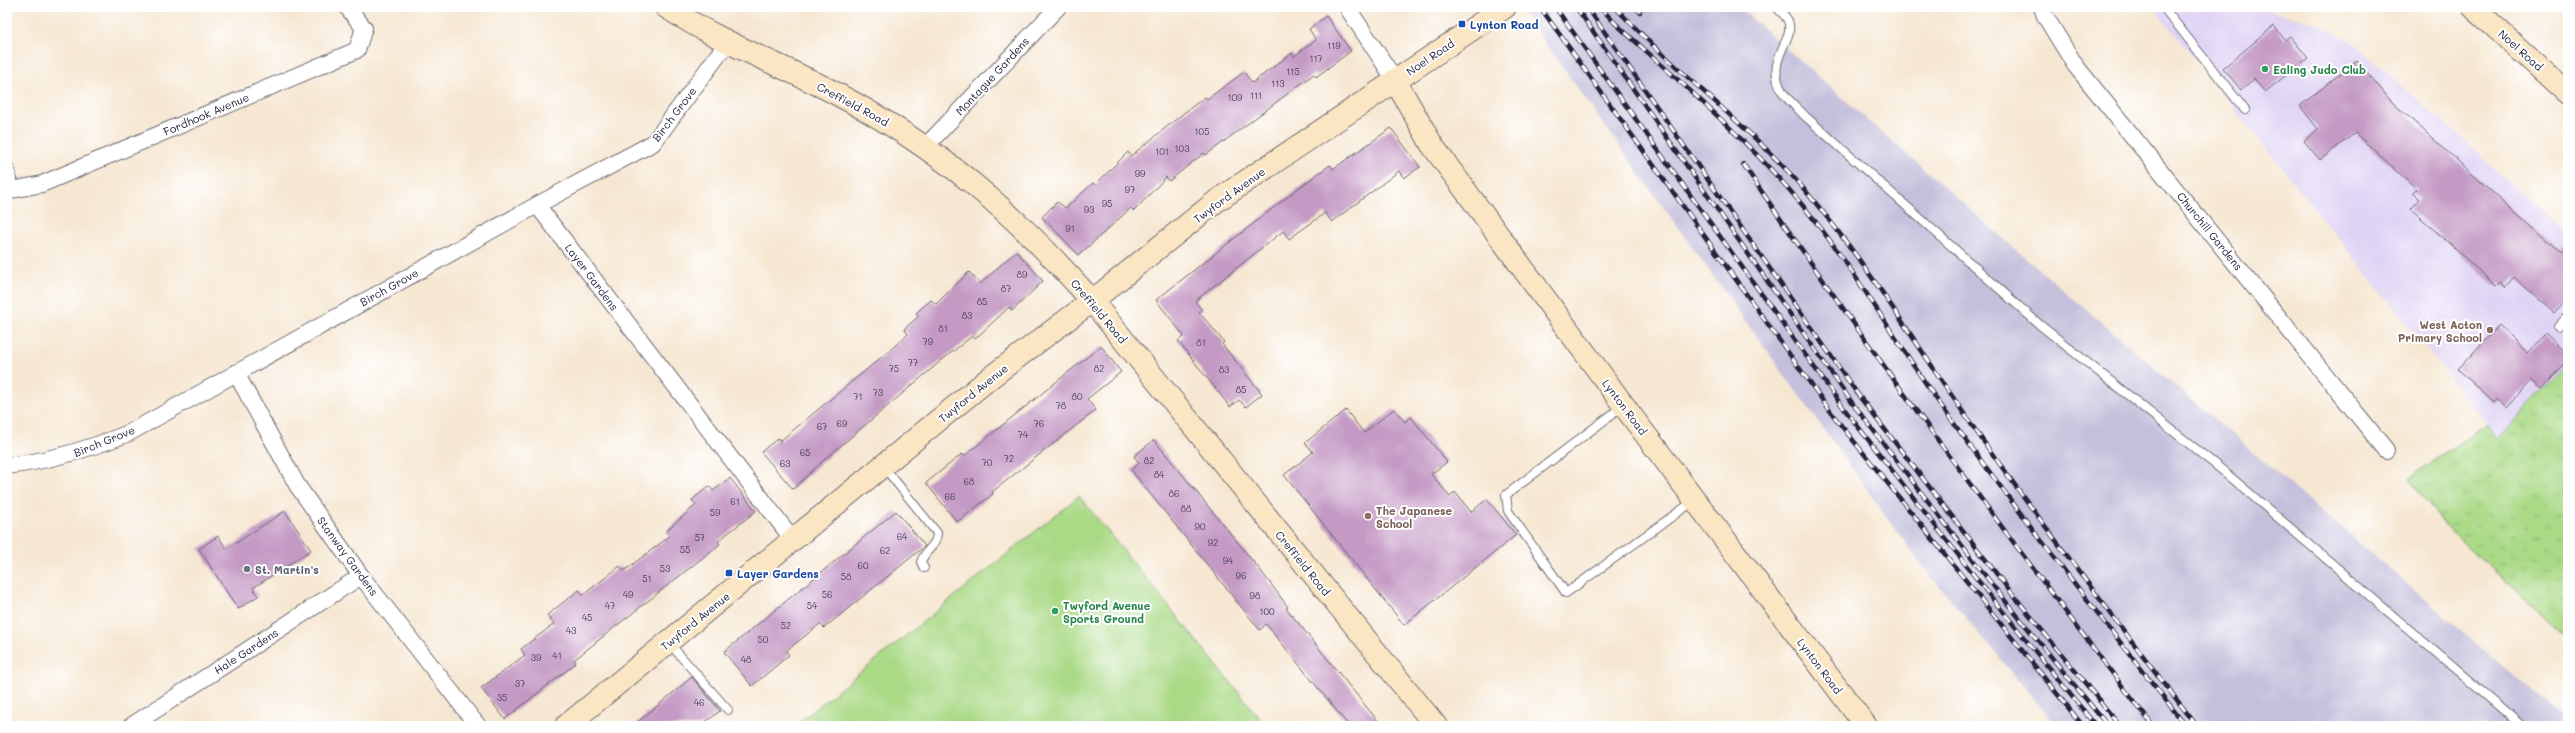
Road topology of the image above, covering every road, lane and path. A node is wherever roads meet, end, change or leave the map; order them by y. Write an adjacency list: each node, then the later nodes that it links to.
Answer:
1 (347, 7): 16 (street, Fordhook Avenue)
2 (666, 7): 10 (street, Creffield Road)
3 (1058, 7): 14 (street, Montague Gardens)
4 (1347, 7): 11 (street)
5 (1505, 7): 11 (street, Noel Road)
6 (1776, 7): 37 (lane)
7 (2042, 7): 23 (street, Churchill Gardens)
8 (2163, 7): 13 (lane)
9 (2473, 7): 12 (street, Noel Road)
10 (727, 43): 14 (street, Creffield Road); 17 (street, Birch Grove)
11 (1395, 80): 18 (street, Twyford Avenue); 22 (street, Lynton Road)
12 (2568, 94)
13 (2245, 110)
14 (926, 146): 18 (street, Creffield Road)
15 (7, 171): 16 (street)
16 (8, 191)
17 (537, 205): 21 (street, Birch Grove); 27 (street, Layer Gardens)
18 (1092, 301): 25 (street, Twyford Avenue); 35 (street, Creffield Road)
19 (2568, 316): 20 (lane)
20 (2558, 327)
21 (236, 373): 24 (street, Birch Grove); 29 (street, Stanway Gardens)
22 (1624, 405): 26 (street, Lynton Road); 26 (lane)
23 (2386, 450)
24 (7, 466)
25 (883, 467): 27 (street, Twyford Avenue); 28 (lane)
26 (1695, 500): 36 (street, Lynton Road)
27 (794, 541): 30 (street, Twyford Avenue)
28 (924, 568)
29 (361, 576): 32 (street, Hale Gardens); 33 (street, Stanway Gardens)
30 (669, 642): 31 (lane); 34 (street, Twyford Avenue)
31 (728, 710)
32 (131, 726)
33 (478, 726)
34 (566, 726)
35 (1436, 726)
36 (1866, 726)
37 (2522, 726)

